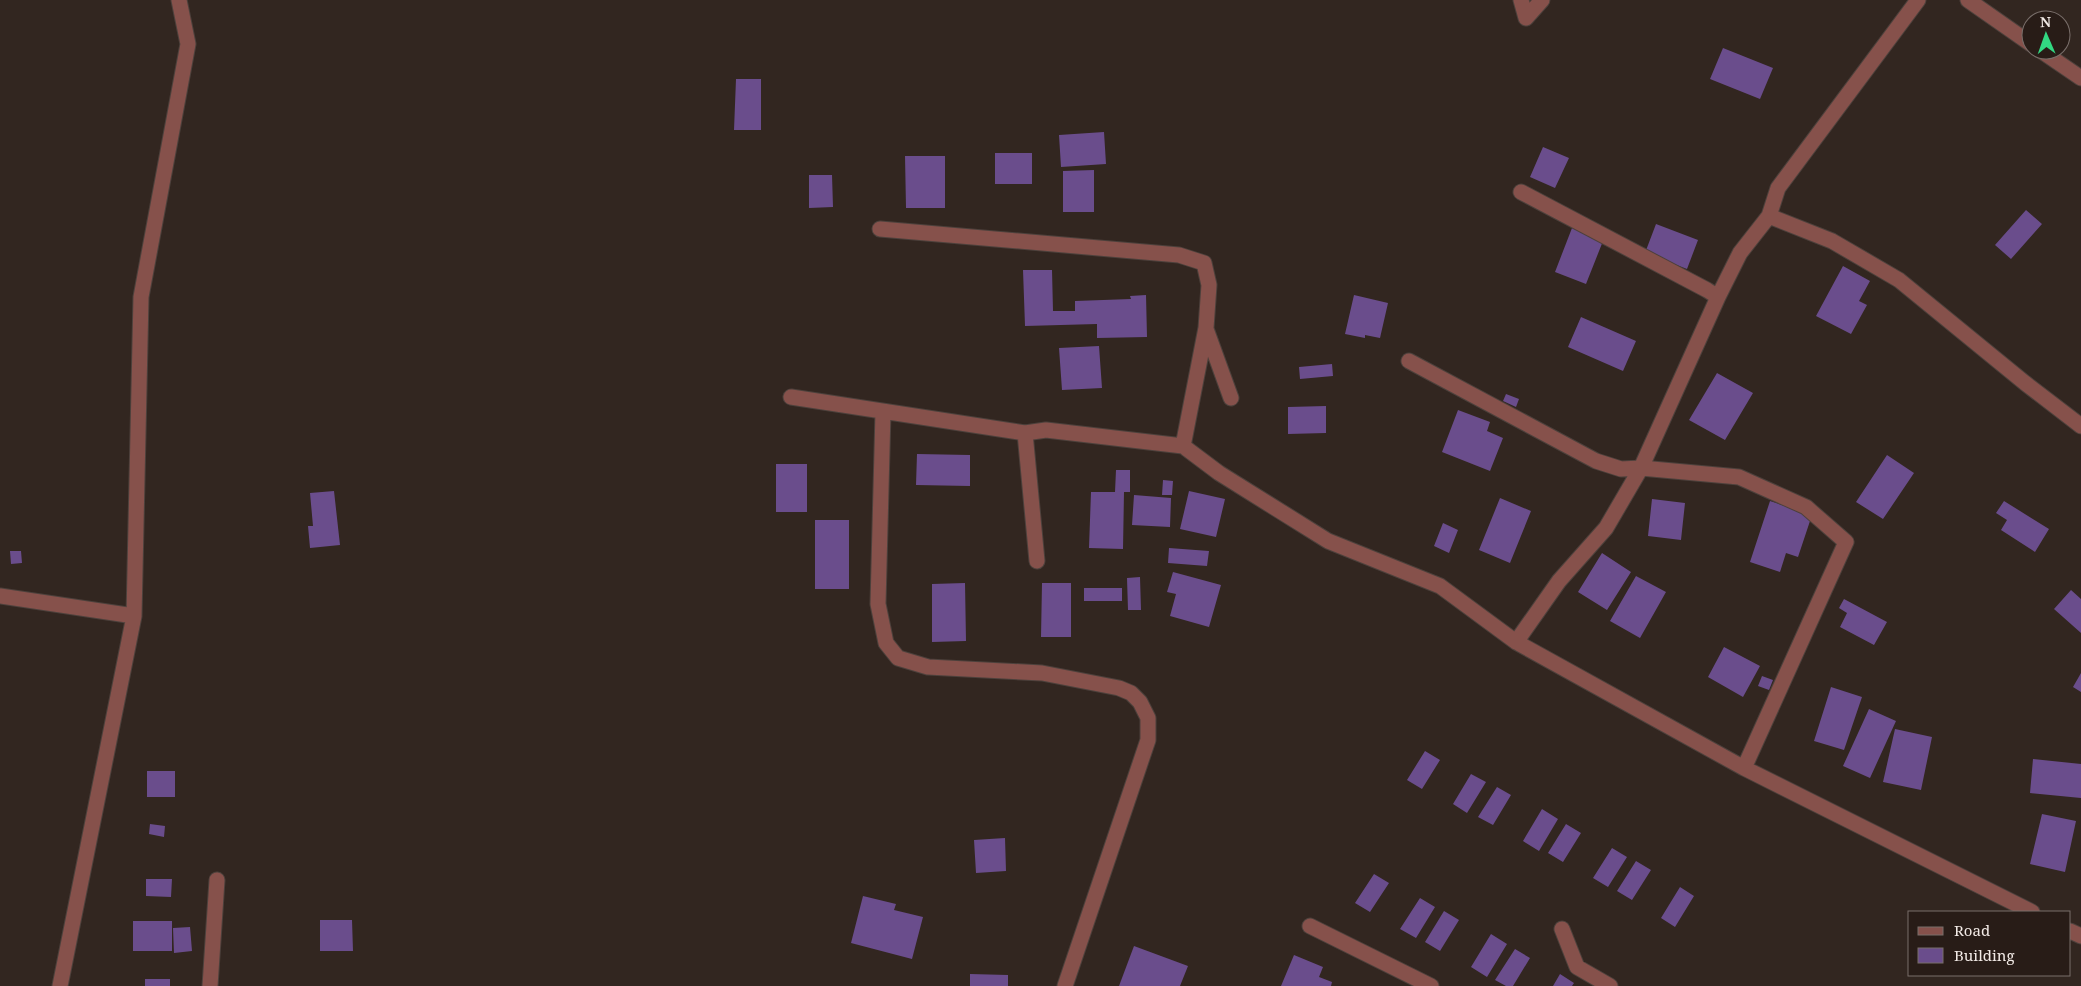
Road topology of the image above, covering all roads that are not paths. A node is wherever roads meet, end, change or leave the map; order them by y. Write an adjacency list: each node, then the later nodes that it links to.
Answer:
1 (179, 0): 24 (street)
2 (1521, 0): 3 (street)
3 (1542, 0)
4 (1918, 0): 10 (street)
5 (1968, 0): 6 (street)
6 (2021, 37)
7 (2055, 60): 8 (street)
8 (2081, 78)
9 (1521, 192): 12 (street)
10 (1769, 216): 12 (street); 18 (street)
11 (880, 229): 13 (street)
12 (1718, 297): 21 (street)
13 (1206, 328): 16 (street); 20 (street)
14 (1409, 362): 21 (street)
15 (790, 397): 17 (street)
16 (1232, 398)
17 (883, 412): 19 (street); 33 (street)
18 (2081, 426)
19 (1025, 434): 20 (street); 22 (street)
20 (1182, 446): 25 (street)
21 (1641, 468): 25 (street); 26 (street)
22 (1037, 561)
23 (0, 596): 24 (street)
24 (134, 616): 31 (street)
25 (1516, 642): 26 (street)
26 (1744, 768): 28 (street)
27 (217, 880): 32 (street)
28 (2030, 911)
29 (1310, 926): 34 (street)
30 (1562, 929): 35 (street)
31 (60, 986)
32 (210, 986)
33 (1065, 986)
34 (1431, 986)
35 (1610, 986)

